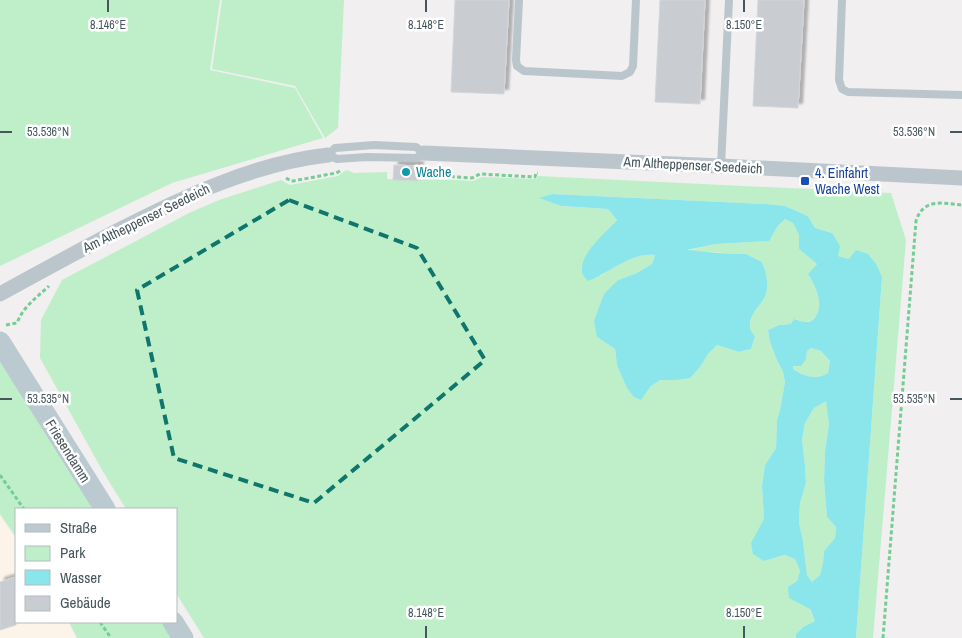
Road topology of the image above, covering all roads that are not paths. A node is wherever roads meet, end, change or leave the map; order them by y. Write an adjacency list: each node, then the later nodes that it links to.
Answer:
1 (519, 0): 2 (lane)
2 (636, 0)
3 (729, 0): 8 (lane)
4 (842, 0): 5 (lane)
5 (962, 95)
6 (424, 153): 7 (lane, Am Altheppenser Seedeich); 8 (street, Am Altheppenser Seedeich)
7 (328, 155): 10 (street, Am Altheppenser Seedeich)
8 (721, 166): 9 (street, Am Altheppenser Seedeich)
9 (962, 178)
10 (0, 294)
11 (0, 342): 12 (main road, Friesendamm)
12 (104, 508)
13 (174, 623): 14 (main road)
14 (182, 638)

